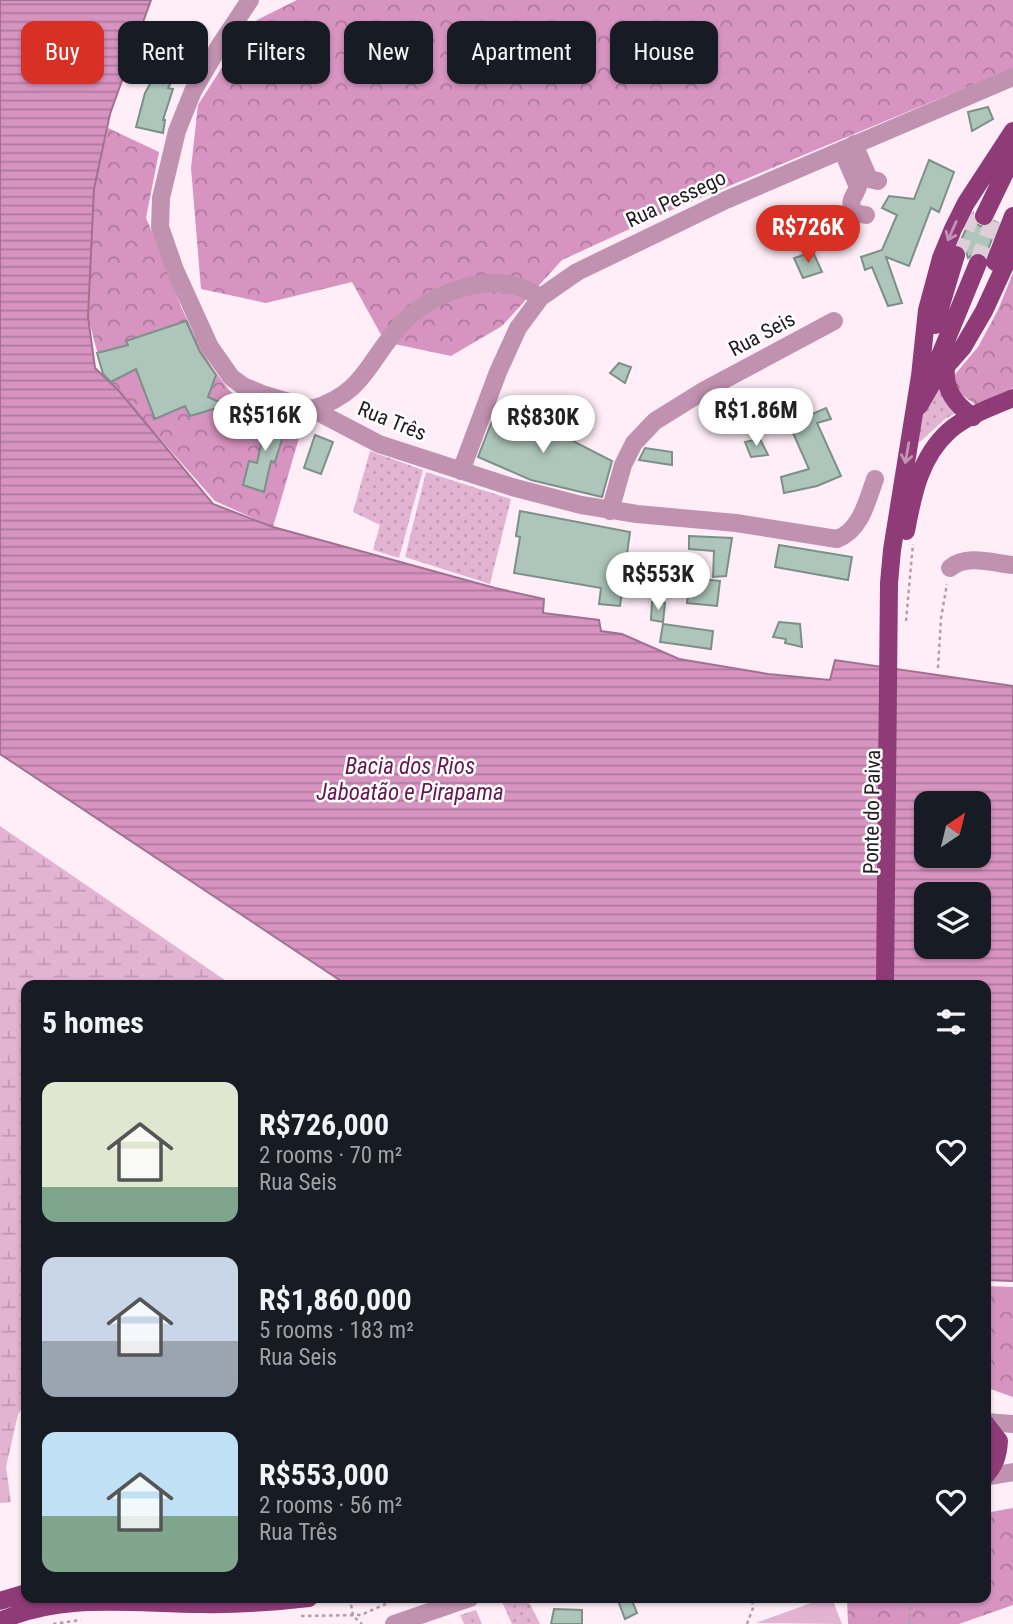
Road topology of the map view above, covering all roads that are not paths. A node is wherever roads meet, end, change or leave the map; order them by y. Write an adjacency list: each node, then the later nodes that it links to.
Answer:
1 (250, 0): 17 (street, Rua Três)
2 (1013, 76): 5 (street, Rua Pessego)
3 (1013, 131): 15 (main road, one-way to 15)
4 (1013, 140): 10 (main road)
5 (848, 147): 8 (street); 9 (street); 13 (street, Rua Pessego)
6 (1013, 156): 10 (main road)
7 (1013, 176): 10 (main road)
8 (878, 181)
9 (866, 215)
10 (984, 216)
11 (1013, 216): 15 (main road)
12 (1013, 248): 15 (main road)
13 (541, 297): 17 (street); 20 (street, Rua Pessego)
14 (834, 321): 22 (street, Rua Seis)
15 (933, 375): 18 (main road); 18 (main road); 19 (main road)
16 (1013, 398): 19 (main road)
17 (312, 409): 20 (street, Rua Três)
18 (913, 417): 25 (main road, one-way to 25)
19 (973, 417): 25 (main road)
20 (461, 471): 22 (street, Rua Três)
21 (875, 479): 22 (street, Rua Três)
22 (610, 511)
23 (1013, 565): 24 (street)
24 (950, 568)
25 (896, 636): 26 (main road, Ponte do Paiva); 27 (main road, Ponte do Paiva)
26 (885, 980)
27 (892, 980)
28 (991, 1423): 29 (street)
29 (1013, 1424)
30 (991, 1431): 31 (main road)
31 (991, 1469)
32 (1013, 1472): 33 (street)
33 (991, 1475)
34 (21, 1595): 35 (main road)
35 (0, 1601)
36 (62, 1603): 40 (main road)
37 (202, 1603): 38 (main road)
38 (259, 1603)
39 (455, 1603): 41 (street)
40 (0, 1621)
41 (394, 1624)

